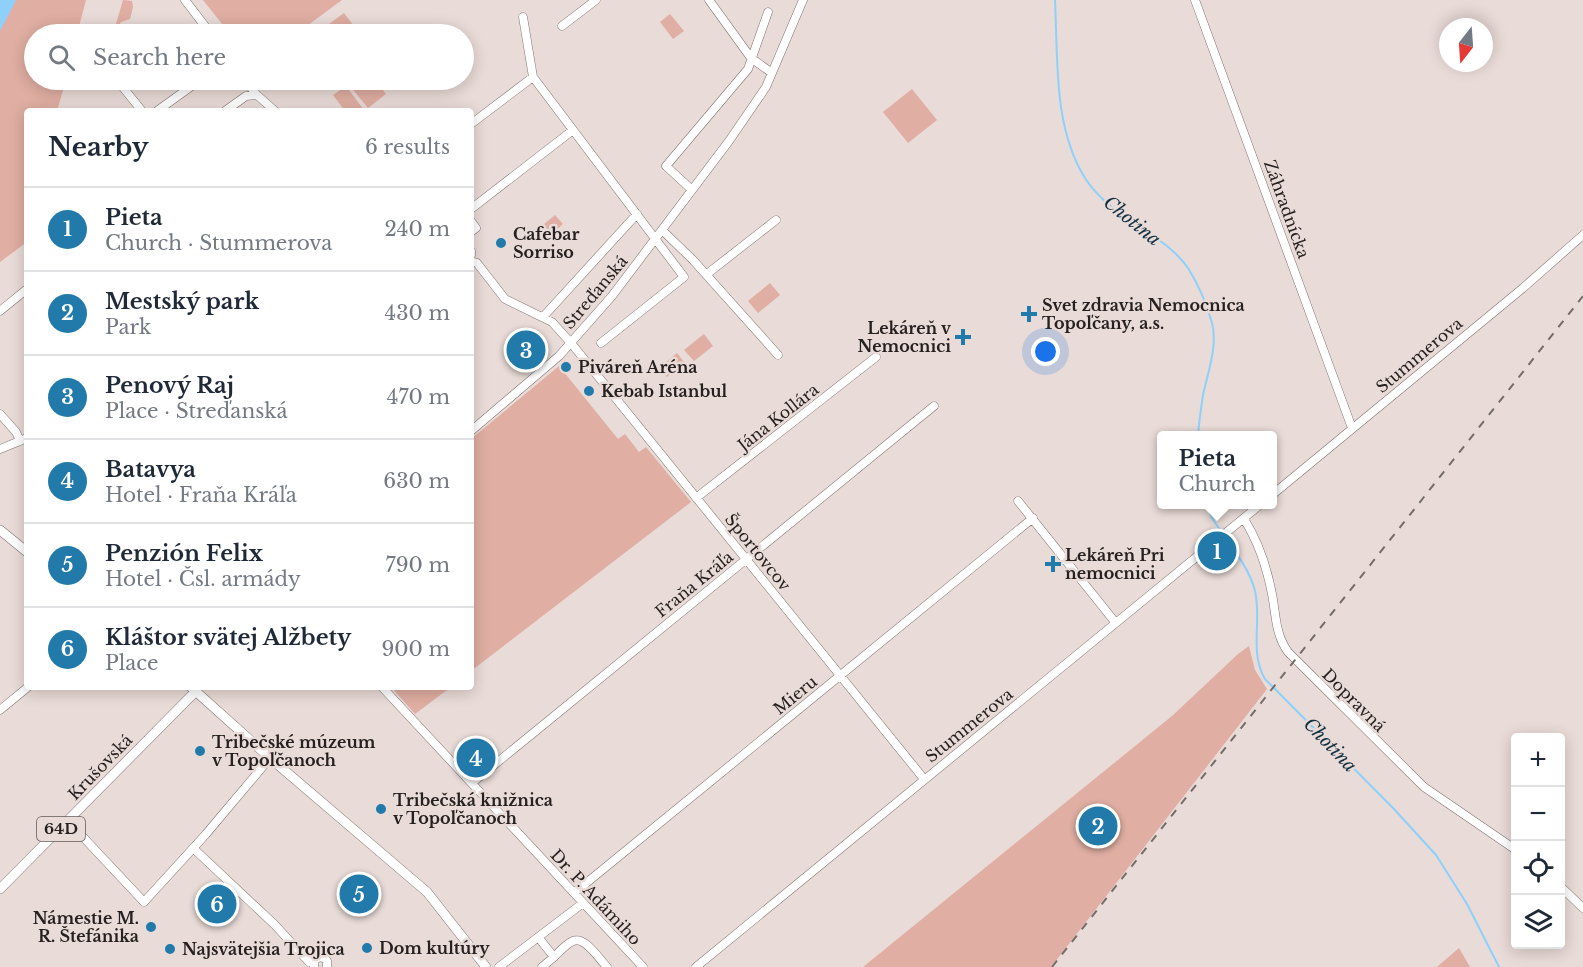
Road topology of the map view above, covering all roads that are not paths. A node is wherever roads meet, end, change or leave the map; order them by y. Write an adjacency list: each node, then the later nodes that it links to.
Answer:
1 (185, 0): 8 (street)
2 (596, 0): 9 (street)
3 (709, 0): 10 (street)
4 (804, 0): 11 (street, Streďanská)
5 (1195, 0): 44 (street, Záhradnícka)
6 (768, 12): 10 (street)
7 (523, 17): 12 (street)
8 (203, 24)
9 (562, 26)
10 (752, 58): 11 (street); 23 (street)
11 (772, 73): 23 (street, Streďanská)
12 (533, 77): 21 (street); 22 (street)
13 (125, 90): 17 (street)
14 (186, 90): 18 (street)
15 (253, 90): 16 (street)
16 (257, 95): 19 (street); 20 (street)
17 (140, 108)
18 (161, 108)
19 (229, 108)
20 (272, 108)
21 (474, 122)
22 (573, 130): 24 (street); 25 (street)
23 (692, 190): 27 (street, Streďanská)
24 (474, 207)
25 (637, 214): 29 (street); 36 (street, Streďanská)
26 (776, 220): 31 (street)
27 (662, 230): 29 (street, Streďanská); 31 (street)
28 (1583, 235): 44 (street, Stummerova)
29 (656, 239): 37 (street, Streďanská); 38 (street)
30 (474, 262): 36 (street, Športovcov)
31 (707, 274): 39 (street)
32 (24, 291): 34 (street)
33 (24, 298): 34 (street)
34 (13, 300): 35 (street)
35 (0, 311)
36 (543, 317): 37 (street, Športovcov)
37 (571, 343): 43 (street, Streďanská); 48 (street, Športovcov)
38 (601, 343)
39 (778, 355)
40 (876, 357): 48 (street, Jána Kollára)
41 (934, 406): 55 (street, Fraňa Kráľa)
42 (0, 414): 45 (street)
43 (474, 428)
44 (1352, 428): 47 (street, Stummerova)
45 (24, 439): 46 (street)
46 (0, 449)
47 (1277, 491)
48 (696, 498): 55 (street, Športovcov)
49 (1018, 501): 51 (street)
50 (1255, 509): 52 (street, Stummerova)
51 (1033, 518): 56 (street); 57 (street, Mieru)
52 (1244, 519): 56 (street, Stummerova); 67 (street, Dopravná)
53 (0, 530): 54 (main road)
54 (24, 550)
55 (746, 560): 57 (street, Športovcov); 65 (street, Fraňa Kráľa)
56 (1116, 622): 64 (street, Stummerova)
57 (841, 676): 64 (street, Športovcov); 71 (street, Mieru)
58 (24, 690): 62 (street)
59 (193, 690): 66 (main road, Krušovská / 64D)
60 (197, 690): 63 (main road)
61 (385, 690): 65 (street, Dr. P. Adámiho)
62 (0, 710)
63 (270, 758): 68 (street); 78 (main road)
64 (924, 779): 83 (street, Stummerova)
65 (472, 783): 71 (street, Dr. P. Adámiho)
66 (68, 821): 68 (street); 69 (main road, Krušovská / 64D)
67 (1511, 847)
68 (193, 848): 76 (street)
69 (0, 889)
70 (1565, 891): 73 (street)
71 (574, 893): 72 (street, Dr. P. Adámiho)
72 (583, 903): 74 (street); 82 (street, Dr. P. Adámiho)
73 (1583, 908)
74 (538, 937): 75 (street); 79 (street)
75 (554, 957): 80 (street); 81 (street)
76 (312, 964): 77 (street)
77 (328, 967)
78 (486, 967)
79 (499, 967)
80 (543, 967)
81 (606, 967)
82 (642, 967)
83 (696, 967)

